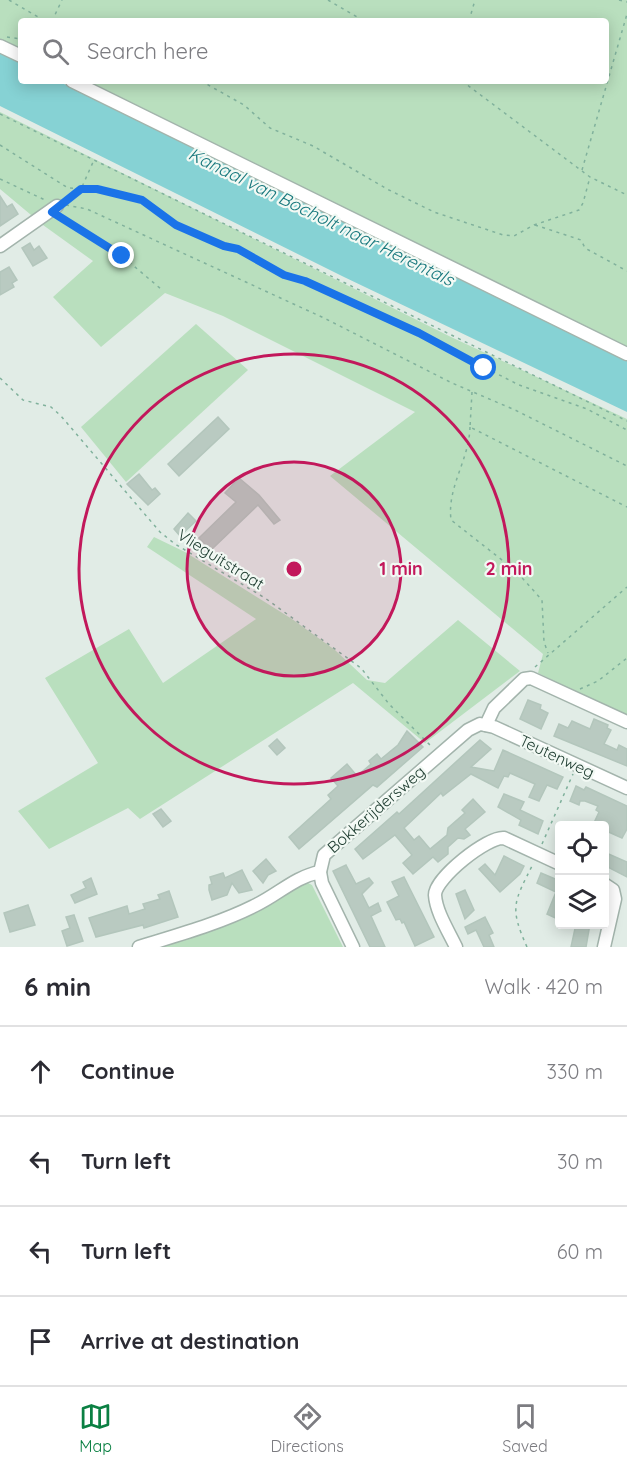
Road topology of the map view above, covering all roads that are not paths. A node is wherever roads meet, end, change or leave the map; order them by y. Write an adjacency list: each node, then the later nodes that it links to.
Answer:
1 (0, 46): 2 (street)
2 (18, 55)
3 (78, 84): 6 (street)
4 (54, 209): 5 (street)
5 (0, 246)
6 (627, 354)
7 (627, 722): 8 (street)
8 (486, 725): 9 (street, Teutenweg); 11 (street, Bokkerijdersweg)
9 (627, 788)
10 (555, 862): 17 (street)
11 (320, 872): 15 (street, Bokkerijdersweg); 16 (street)
12 (609, 887): 13 (street)
13 (609, 925)
14 (608, 929): 18 (street)
15 (139, 947)
16 (353, 947)
17 (456, 947)
18 (604, 947)

